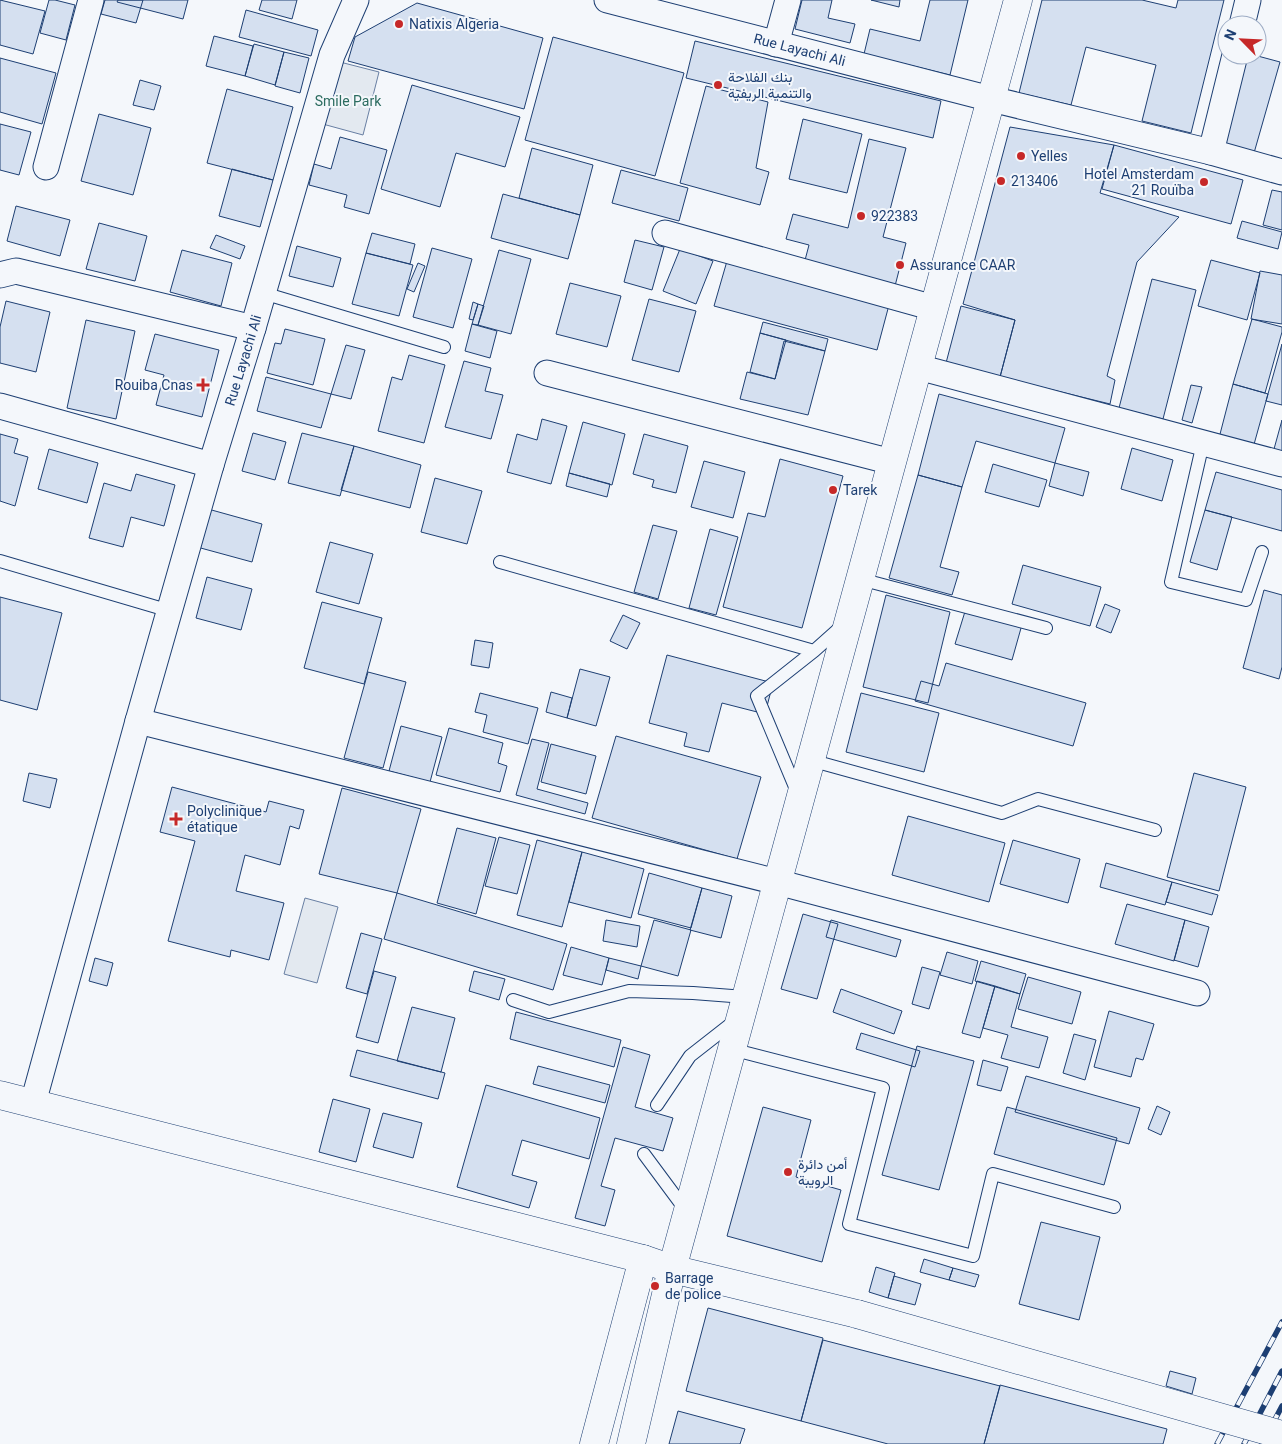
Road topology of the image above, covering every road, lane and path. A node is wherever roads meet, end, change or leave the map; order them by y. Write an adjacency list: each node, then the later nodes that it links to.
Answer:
1 (91, 0): 13 (street)
2 (356, 0): 17 (street, Rue Layachi Ali)
3 (608, 0): 7 (street, Rue Layachi Ali)
4 (788, 0): 9 (street)
5 (1018, 0): 11 (main road)
6 (1248, 0): 8 (street)
7 (665, 7): 9 (street, Rue Layachi Ali)
8 (1244, 15)
9 (776, 44): 11 (street, Rue Layachi Ali)
10 (1233, 65): 12 (street)
11 (991, 99): 12 (street, Rue Layachi Ali); 18 (main road)
12 (1211, 152): 14 (street, Rue Layachi Ali)
13 (46, 167)
14 (1282, 172)
15 (665, 233): 18 (street)
16 (0, 276): 19 (street)
17 (263, 293): 19 (street, Rue Layachi Ali); 20 (lane)
18 (934, 308): 21 (main road)
19 (253, 328): 27 (street, Rue Layachi Ali)
20 (444, 347)
21 (918, 367): 24 (street); 25 (main road)
22 (546, 373): 25 (street)
23 (0, 406): 27 (street)
24 (1203, 443): 26 (street); 28 (lane)
25 (892, 462): 31 (main road)
26 (1282, 464)
27 (211, 465): 32 (street, Rue Layachi Ali)
28 (1262, 552)
29 (0, 560): 32 (lane)
30 (500, 562): 35 (lane)
31 (860, 579): 33 (main road); 34 (lane)
32 (170, 611): 36 (street, Rue Layachi Ali)
33 (849, 620): 35 (lane); 37 (main road)
34 (1046, 628)
35 (814, 651): 38 (lane)
36 (138, 721): 40 (street); 46 (street, Rue Layachi Ali)
37 (810, 760): 38 (main road); 39 (lane)
38 (800, 798): 40 (main road)
39 (1155, 830)
40 (777, 882): 41 (street); 43 (main road)
41 (1198, 993)
42 (513, 1000): 43 (lane)
43 (743, 1007): 44 (main road); 47 (lane)
44 (732, 1049): 49 (lane); 50 (main road)
45 (0, 1095): 46 (main road)
46 (32, 1103): 51 (main road)
47 (657, 1105)
48 (644, 1154): 50 (lane)
49 (1114, 1207)
50 (687, 1212): 52 (main road)
51 (643, 1260): 52 (main road); 55 (main road)
52 (672, 1269): 53 (main road, bridge); 54 (main road)
53 (1282, 1435)
54 (633, 1442)
55 (594, 1444)

